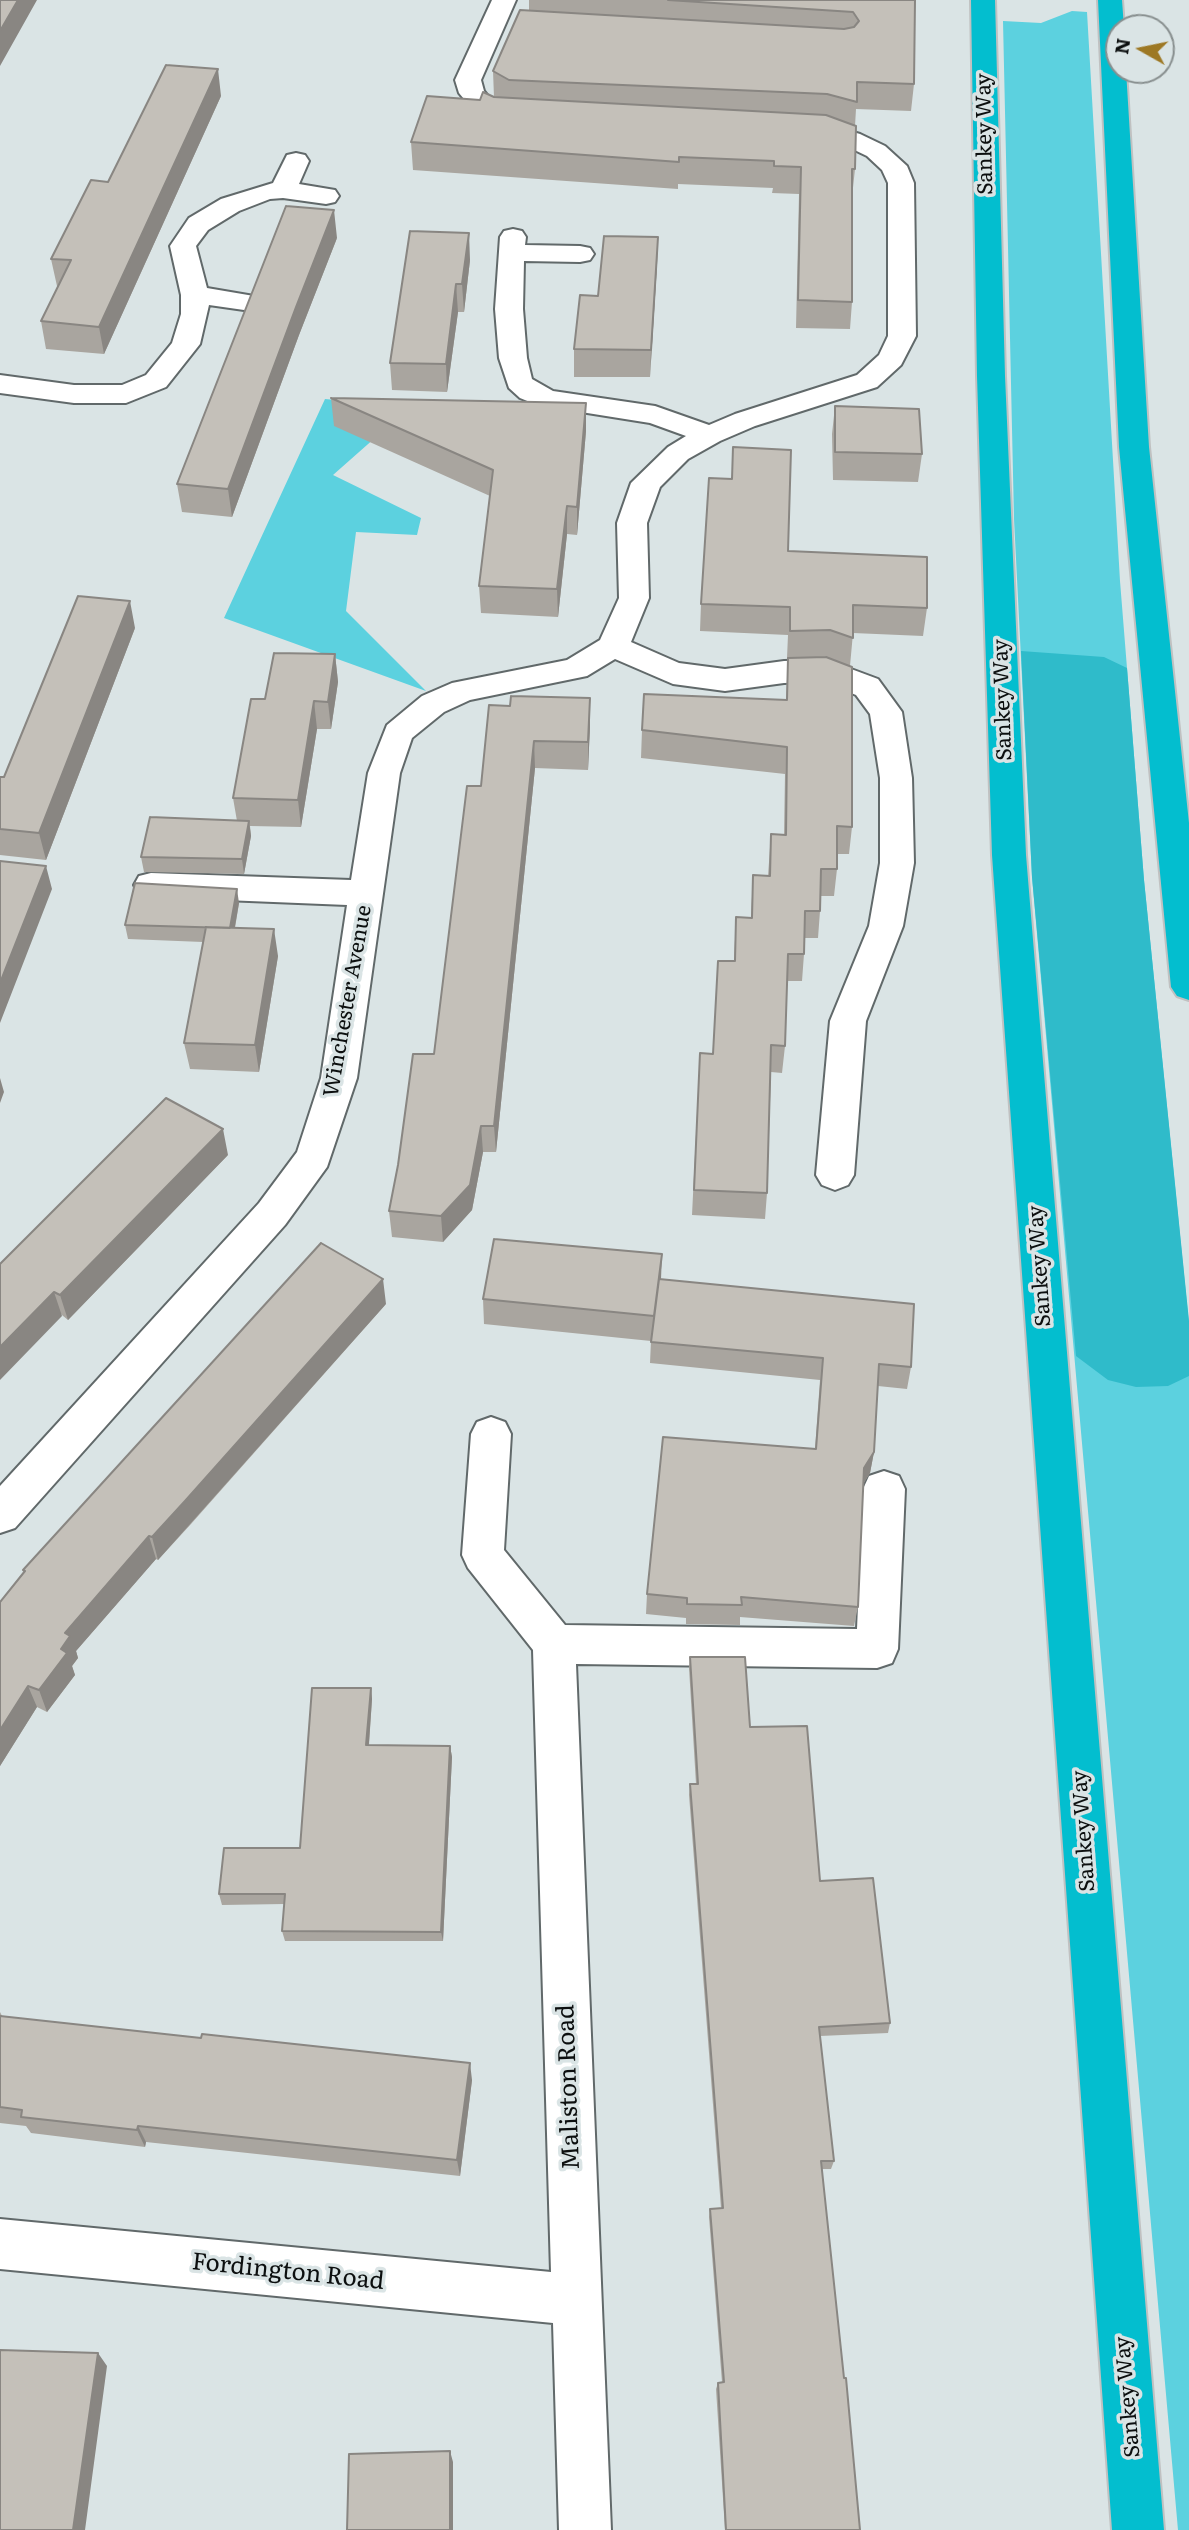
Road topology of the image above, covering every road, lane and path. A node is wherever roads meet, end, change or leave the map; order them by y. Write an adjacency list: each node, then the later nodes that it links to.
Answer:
1 (983, 0): 26 (highway, Sankey Way)
2 (1110, 0): 17 (highway)
3 (507, 17): 4 (street)
4 (556, 121)
5 (771, 130): 13 (street)
6 (296, 162): 7 (street)
7 (283, 190): 8 (street); 10 (street)
8 (326, 196)
9 (580, 254): 13 (street)
10 (195, 295): 11 (street); 12 (street)
11 (244, 302)
12 (0, 384)
13 (710, 435): 14 (street)
14 (613, 646): 16 (street, Winchester Avenue); 18 (street)
15 (149, 885): 16 (street)
16 (366, 893): 21 (street, Winchester Avenue)
17 (1189, 987)
18 (835, 1175)
19 (491, 1434): 22 (street)
20 (884, 1489): 22 (street)
21 (0, 1515)
22 (554, 1644): 24 (street, Maliston Road)
23 (0, 2244): 24 (street, Fordington Road)
24 (577, 2300): 25 (street, Maliston Road)
25 (585, 2530)
26 (1138, 2530)

